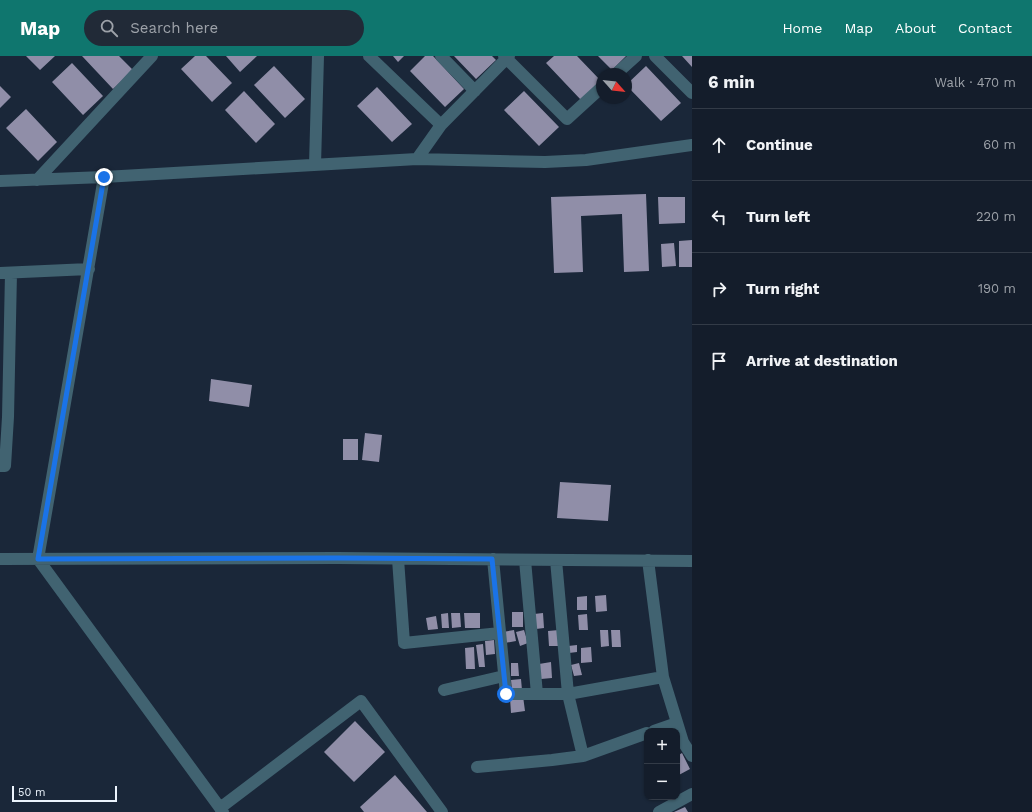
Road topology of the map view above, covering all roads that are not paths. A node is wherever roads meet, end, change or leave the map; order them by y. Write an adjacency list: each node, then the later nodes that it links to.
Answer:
1 (152, 56): 17 (street)
2 (318, 56): 15 (street)
3 (370, 56): 12 (street)
4 (441, 56): 9 (street)
5 (636, 56): 8 (street)
6 (655, 56): 11 (street)
7 (507, 57): 9 (street); 10 (street)
8 (623, 68)
9 (475, 91): 12 (street)
10 (596, 92)
11 (692, 93)
12 (441, 125): 14 (street)
13 (692, 145): 14 (street)
14 (417, 159): 15 (street)
15 (314, 165): 16 (street)
16 (104, 177): 17 (street); 19 (street)
17 (37, 180): 18 (street)
18 (0, 181)
19 (89, 270): 20 (street); 24 (street)
20 (6, 273): 21 (street)
21 (0, 466)
22 (398, 558): 24 (street); 25 (street); 30 (street)
23 (0, 559): 24 (street)
24 (38, 559): 43 (street)
25 (492, 559): 26 (street); 30 (street)
26 (525, 560): 27 (street); 34 (street)
27 (556, 560): 28 (street); 35 (street)
28 (648, 560): 29 (street); 32 (street)
29 (692, 561)
30 (500, 633): 31 (street)
31 (504, 676): 33 (street); 34 (street)
32 (662, 677): 35 (street); 36 (street)
33 (444, 690)
34 (537, 694): 35 (street)
35 (568, 694): 39 (street)
36 (677, 723): 37 (street); 40 (street)
37 (663, 728)
38 (644, 734): 39 (street)
39 (583, 756): 41 (street)
40 (692, 756)
41 (477, 767)
42 (692, 794): 45 (street)
43 (222, 810): 44 (street)
44 (442, 812)
45 (659, 812)

